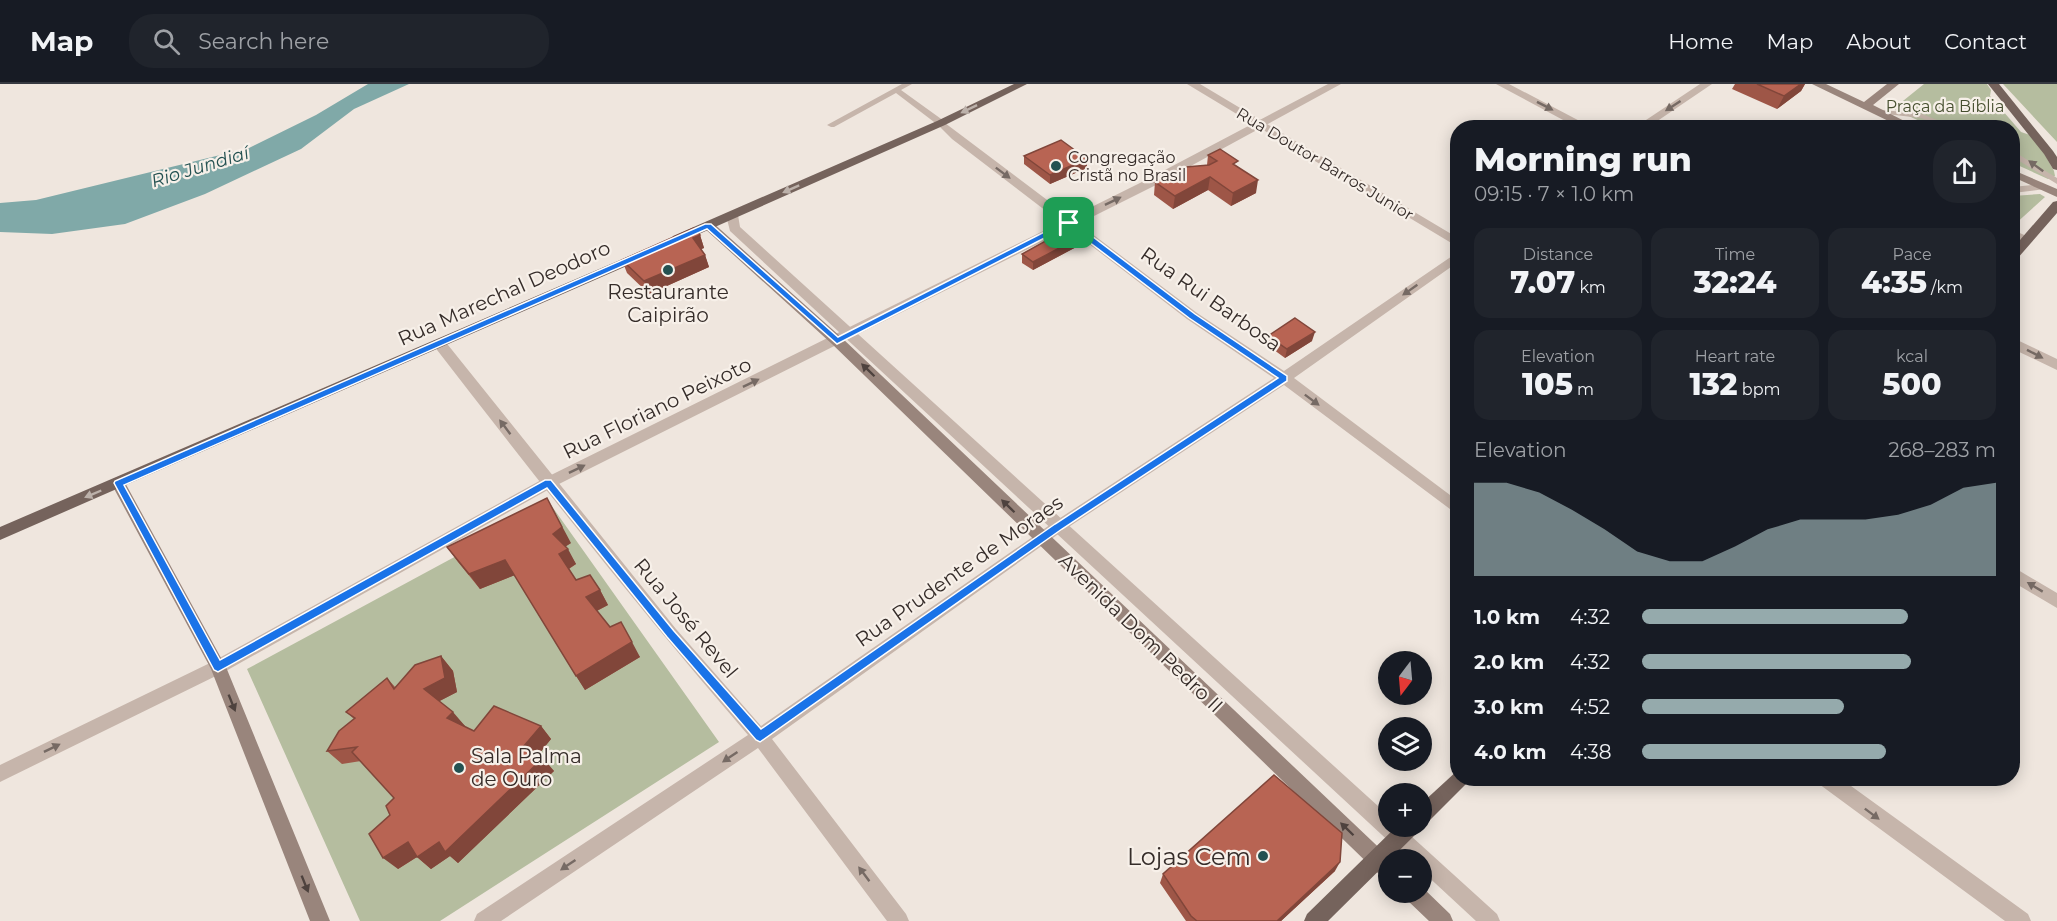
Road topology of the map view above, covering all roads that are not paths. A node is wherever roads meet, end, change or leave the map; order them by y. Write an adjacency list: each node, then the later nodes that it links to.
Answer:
1 (908, 84): 10 (lane)
2 (1022, 84): 17 (main road, Rua Marechal Deodoro, one-way to 17)
3 (1192, 84): 19 (street, Rua Doutor Barros Junior)
4 (1336, 84): 19 (street, Rua Floriano Peixoto)
5 (1501, 84): 13 (street, one-way to 13)
6 (1707, 84): 14 (street, one-way to 14)
7 (1817, 84): 11 (main road)
8 (1894, 84): 11 (main road)
9 (1992, 85): 21 (main road)
10 (896, 90): 17 (lane); 18 (lane)
11 (1865, 106): 12 (main road)
12 (1877, 111): 15 (main road); 16 (lane)
13 (1572, 120)
14 (1651, 120)
15 (1896, 120)
16 (1932, 120)
17 (941, 123): 28 (main road, Rua Marechal Deodoro, one-way to 28); 29 (street, Rua Rui Barbosa, one-way to 29)
18 (831, 125)
19 (1259, 125): 29 (street, Rua Floriano Peixoto, one-way to 19); 32 (street, Rua Doutor Barros Junior)
20 (2020, 158): 23 (lane, one-way to 20)
21 (2057, 167)
22 (2020, 176): 24 (main road)
23 (2057, 182)
24 (2042, 187): 25 (lane); 26 (main road)
25 (2020, 189)
26 (2057, 193)
27 (2057, 206): 33 (main road)
28 (732, 215): 30 (main road, Rua Marechal Deodoro); 36 (street)
29 (1069, 223): 36 (street, Rua Floriano Peixoto); 40 (street, Rua Rui Barbosa)
30 (708, 225): 36 (main road, Avenida Dom Pedro II); 37 (main road, Rua Marechal Deodoro)
31 (2020, 236): 33 (lane)
32 (1450, 238)
33 (2028, 240): 34 (main road)
34 (2020, 249)
35 (1450, 262): 40 (street, Rua Prudente de Moraes, one-way to 40)
36 (843, 338): 42 (street, Rua Floriano Peixoto, one-way to 36); 44 (street); 46 (main road, Avenida Dom Pedro II, one-way to 36)
37 (439, 343): 41 (main road, Rua Marechal Deodoro); 42 (street, Rua José Revel, one-way to 37)
38 (2020, 346): 39 (street, one-way to 39)
39 (2057, 365)
40 (1284, 378): 43 (street, Rua Rui Barbosa, one-way to 43); 44 (street, Rua Prudente de Moraes)
41 (118, 483): 45 (main road, Rua Marechal Deodoro, one-way to 45); 49 (main road)
42 (548, 483): 49 (street, Rua Floriano Peixoto); 50 (street, Rua José Revel)
43 (1450, 503)
44 (1059, 526): 46 (street, Rua Prudente de Moraes); 55 (street)
45 (0, 534)
46 (1042, 538): 50 (street, Rua Prudente de Moraes); 57 (main road, Avenida Dom Pedro II, one-way to 46)
47 (2020, 578): 48 (street, one-way to 47)
48 (2057, 601)
49 (218, 667): 51 (street, Rua Floriano Peixoto, one-way to 49); 60 (main road, one-way to 60)
50 (760, 737): 61 (street, Rua Prudente de Moraes, one-way to 61); 62 (street, Rua José Revel, one-way to 50)
51 (0, 774)
52 (1453, 786): 54 (main road)
53 (1836, 786): 66 (street, one-way to 66)
54 (1432, 806)
55 (1378, 808)
56 (1410, 837): 65 (street)
57 (1378, 859)
58 (1378, 868): 63 (main road)
59 (1424, 903): 64 (main road)
60 (320, 921)
61 (484, 921)
62 (899, 921)
63 (1314, 921)
64 (1443, 921)
65 (1490, 921)
66 (2021, 921)

